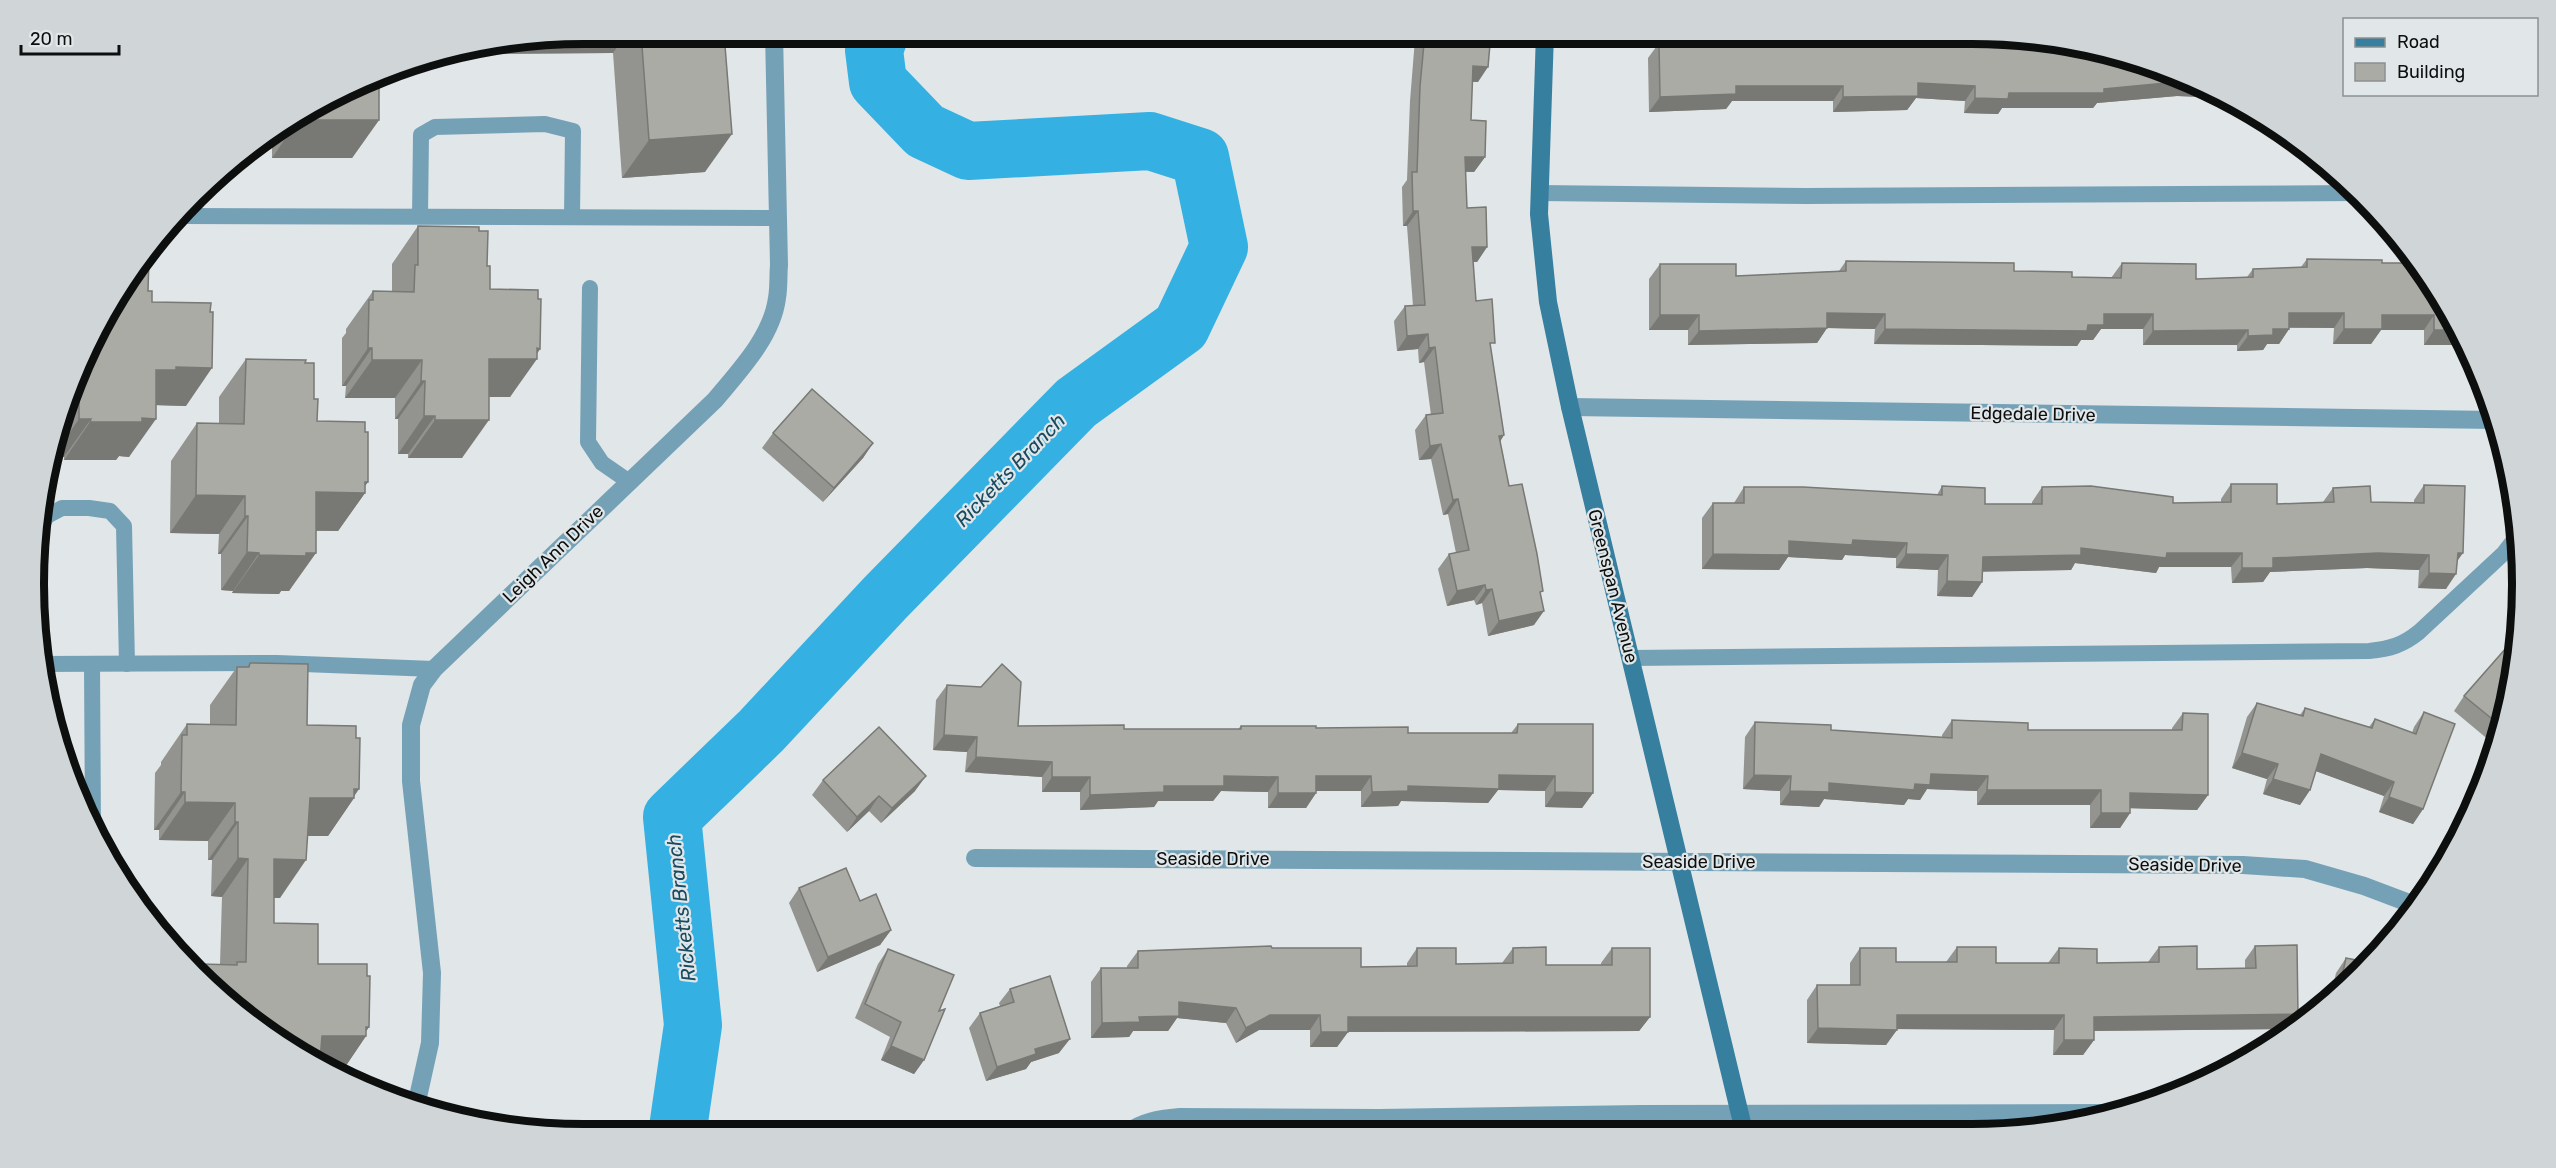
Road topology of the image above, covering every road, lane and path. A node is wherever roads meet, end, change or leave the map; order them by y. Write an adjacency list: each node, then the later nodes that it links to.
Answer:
1 (774, 44): 8 (street, Leigh Ann Drive)
2 (1545, 44): 3 (street, Greenspan Avenue)
3 (1539, 193): 4 (lane); 10 (street, Greenspan Avenue)
4 (2344, 193)
5 (189, 216): 6 (lane)
6 (420, 216): 7 (lane); 7 (lane)
7 (572, 217): 8 (lane)
8 (778, 218): 12 (street, Leigh Ann Drive)
9 (590, 288): 12 (lane)
10 (1570, 407): 11 (street, Edgedale Drive); 15 (street, Greenspan Avenue)
11 (2487, 420)
12 (628, 481): 19 (street, Leigh Ann Drive)
13 (48, 516): 18 (lane)
14 (2511, 545): 15 (lane)
15 (1631, 658): 22 (street, Greenspan Avenue)
16 (49, 663): 17 (lane)
17 (92, 664): 18 (lane); 20 (lane)
18 (127, 664): 19 (lane)
19 (434, 669): 24 (street, Leigh Ann Drive)
20 (93, 809)
21 (975, 858): 22 (street, Seaside Drive)
22 (1680, 861): 23 (street, Seaside Drive); 26 (street, Greenspan Avenue)
23 (2408, 903)
24 (418, 1098)
25 (2082, 1113): 26 (lane)
26 (1742, 1122): 27 (lane)
27 (1139, 1124)

